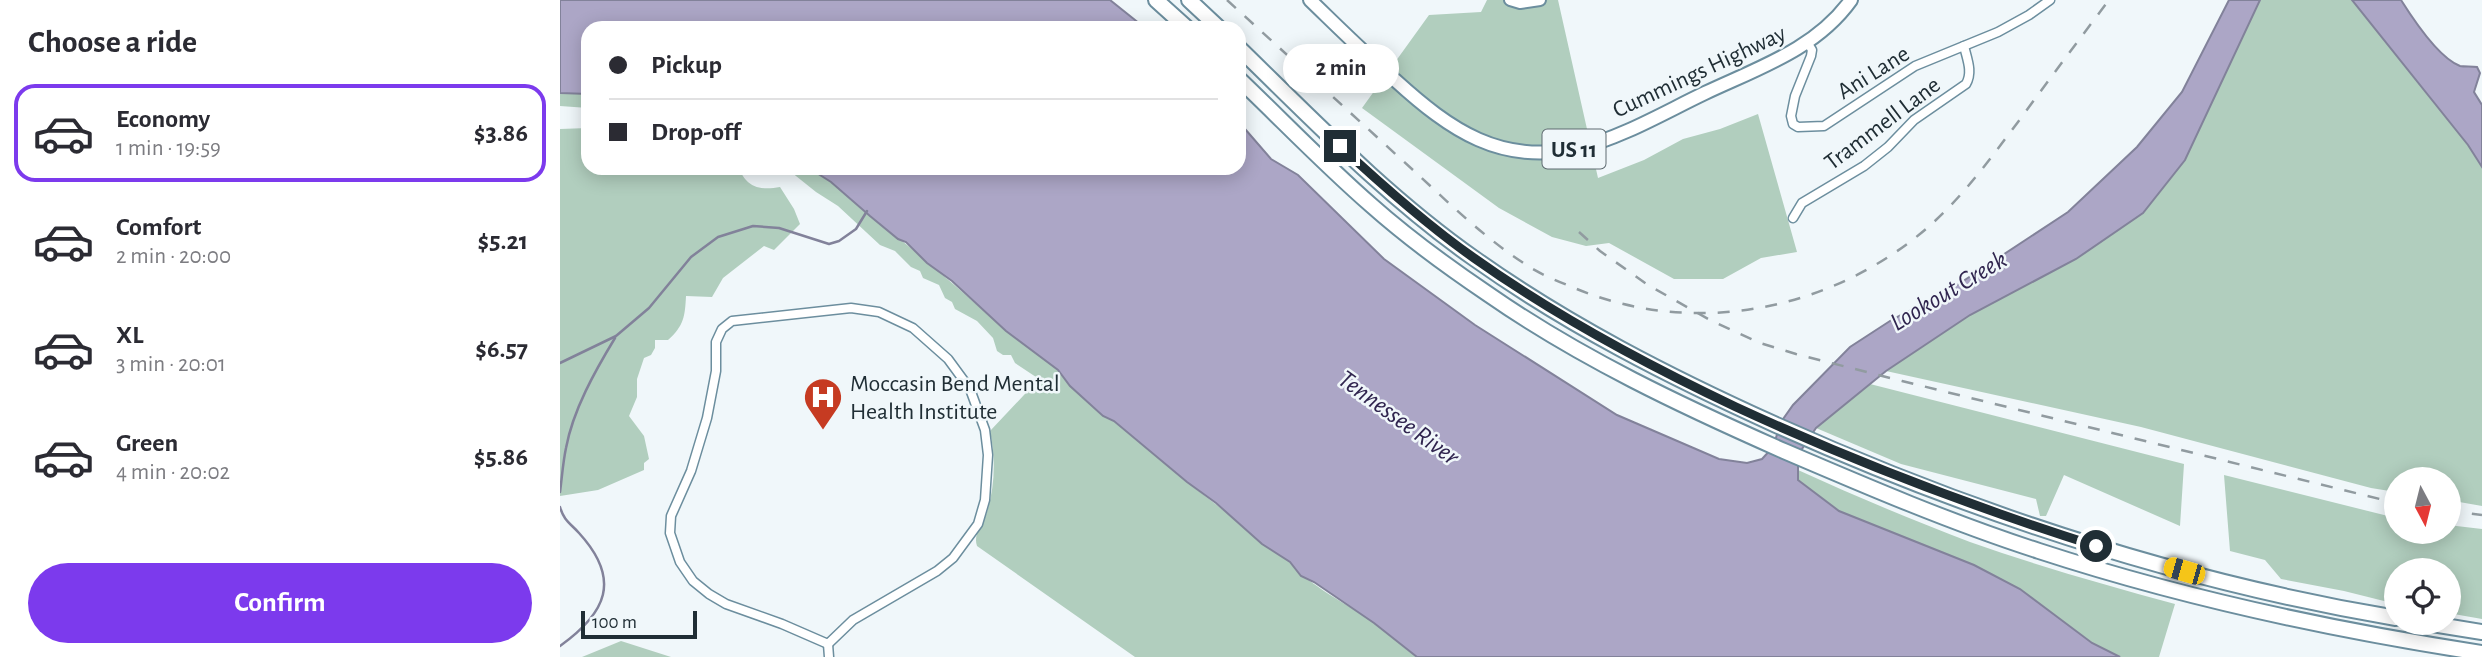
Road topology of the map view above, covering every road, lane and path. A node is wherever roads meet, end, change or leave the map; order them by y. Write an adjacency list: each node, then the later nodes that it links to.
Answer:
1 (1156, 0): 8 (highway)
2 (1189, 0): 9 (highway)
3 (1310, 0): 10 (main road, Cummings Highway / US 11)
4 (1510, 0): 5 (main road)
5 (1540, 0)
6 (1851, 0): 10 (main road, Cummings Highway / US 11)
7 (2050, 0): 11 (street, Ani Lane)
8 (1178, 21)
9 (1212, 21)
10 (1807, 42): 11 (street, Ani Lane)
11 (1964, 46): 14 (street, Trammell Lane)
12 (1246, 55): 15 (highway)
13 (1246, 86): 19 (highway)
14 (1793, 218)
15 (2384, 615)
16 (2461, 629): 17 (highway)
17 (2482, 632)
18 (828, 644): 18 (street); 20 (street)
19 (2482, 653)
20 (829, 657)

